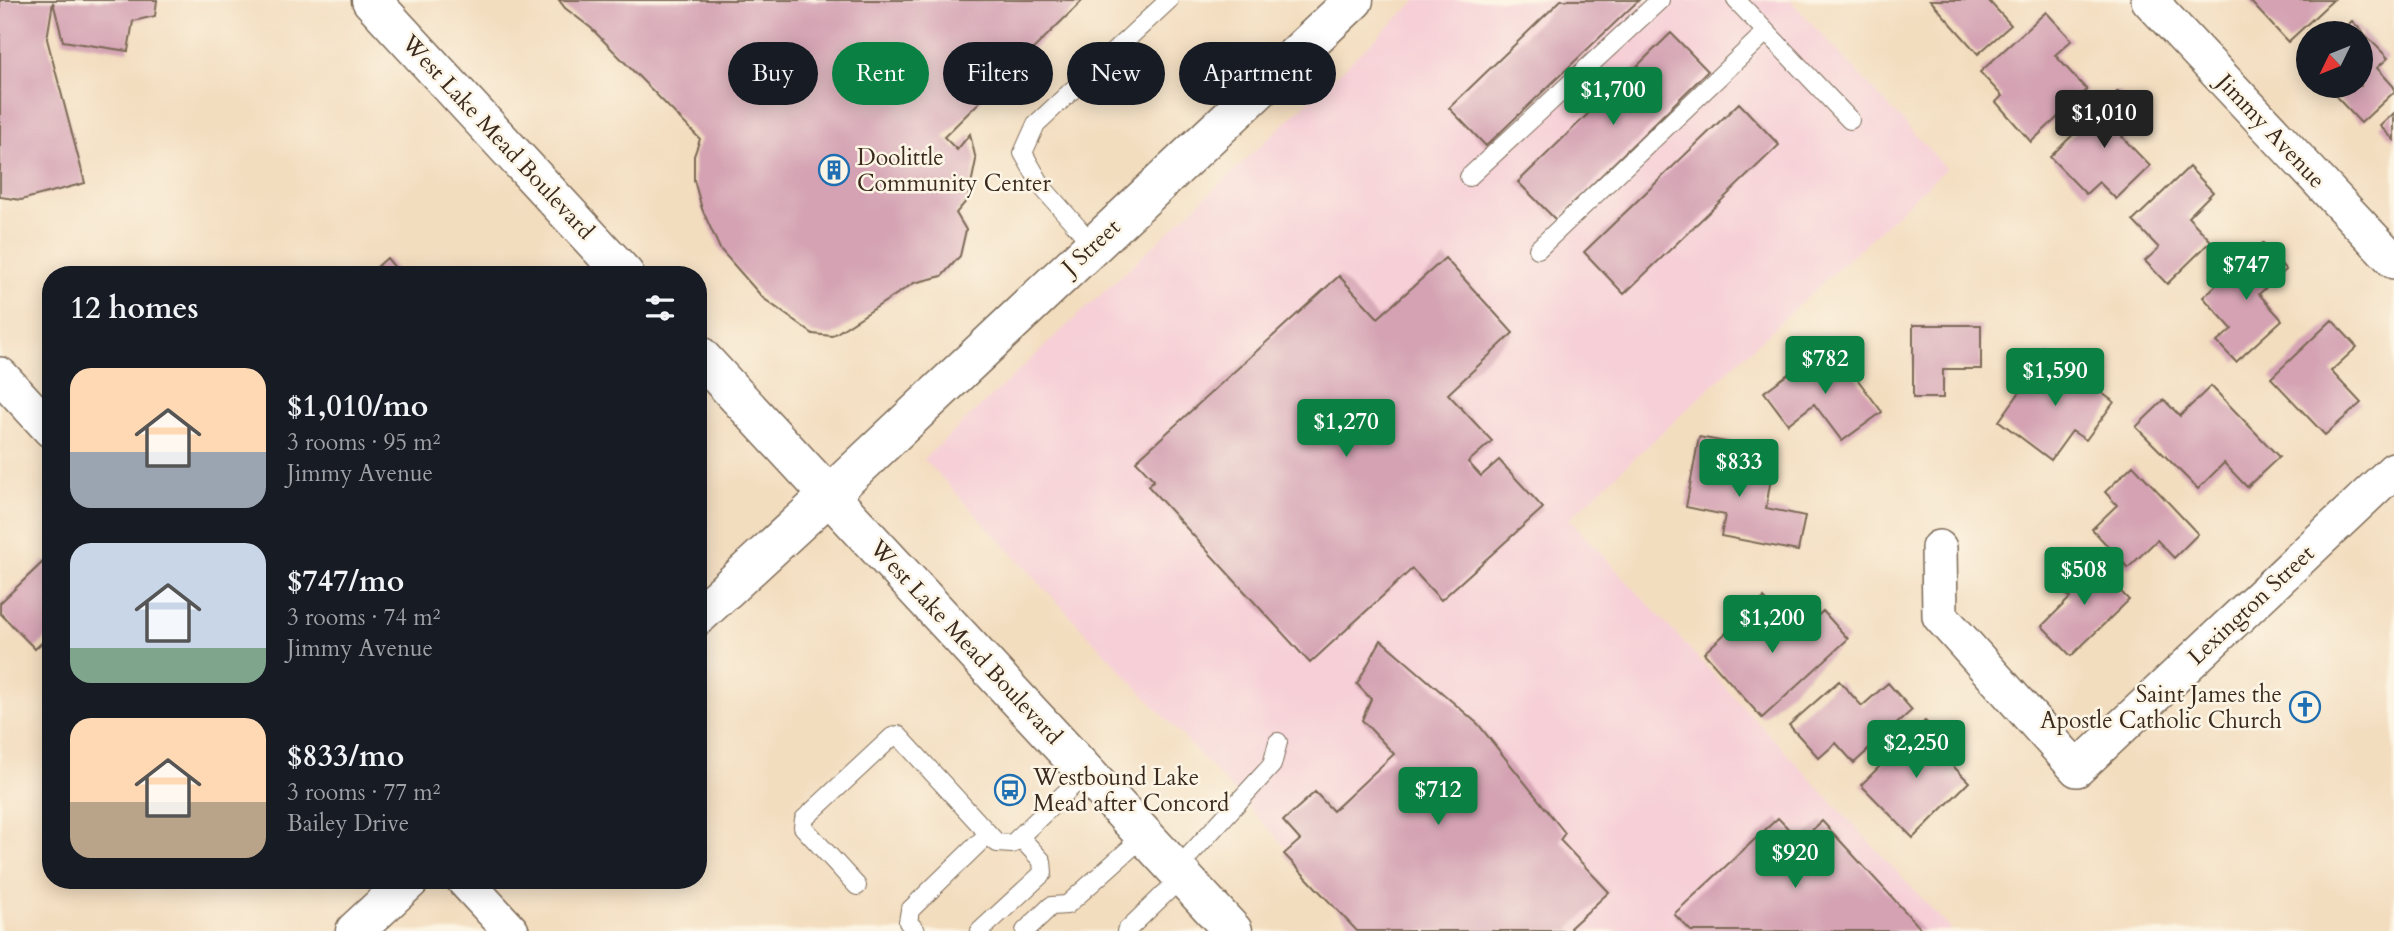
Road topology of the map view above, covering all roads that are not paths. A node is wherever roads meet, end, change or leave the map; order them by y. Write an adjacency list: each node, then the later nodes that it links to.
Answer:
1 (371, 0): 13 (main road, West Lake Mead Boulevard)
2 (1169, 0): 10 (lane)
3 (1353, 0): 10 (main road, J Street)
4 (1660, 0): 9 (lane)
5 (1736, 0): 7 (lane)
6 (2149, 0): 12 (street, Jimmy Avenue)
7 (1766, 32): 8 (lane); 11 (lane)
8 (1850, 120)
9 (1469, 177)
10 (1093, 245): 18 (main road, J Street)
11 (1538, 249)
12 (2394, 261)
13 (617, 266)
14 (707, 364): 18 (main road, West Lake Mead Boulevard)
15 (0, 374): 16 (street)
16 (42, 420)
17 (2394, 470): 19 (street, Lexington Street)
18 (830, 495): 20 (main road, J Street); 22 (main road, West Lake Mead Boulevard)
19 (1939, 548)
20 (707, 608)
21 (1278, 742): 26 (lane)
22 (1086, 773): 24 (main road, West Lake Mead Boulevard); 25 (lane)
23 (988, 834): 25 (lane); 27 (lane); 32 (lane)
24 (1144, 836): 26 (main road, West Lake Mead Boulevard); 34 (lane)
25 (1020, 837): 33 (lane)
26 (1179, 874): 35 (lane); 36 (main road, West Lake Mead Boulevard)
27 (857, 886)
28 (401, 889): 30 (main road)
29 (472, 889): 31 (street)
30 (355, 931)
31 (511, 931)
32 (916, 931)
33 (980, 931)
34 (1024, 931)
35 (1126, 931)
36 (1233, 931)

